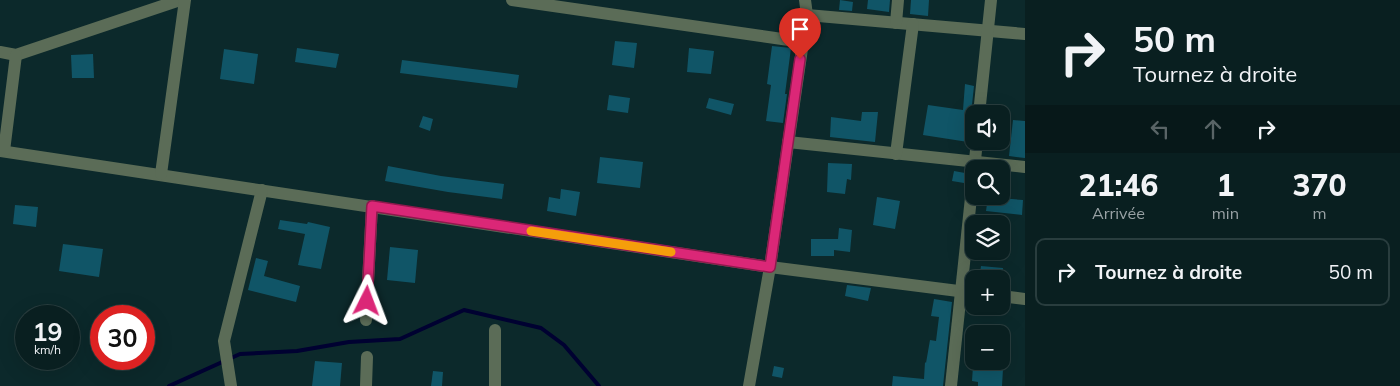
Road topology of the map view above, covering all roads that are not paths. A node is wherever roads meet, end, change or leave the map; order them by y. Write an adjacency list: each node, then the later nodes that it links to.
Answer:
1 (180, 0): 14 (street)
2 (185, 0): 22 (street)
3 (512, 0): 12 (street)
4 (806, 0): 7 (street)
5 (898, 0): 8 (street)
6 (991, 0): 10 (street)
7 (807, 14): 8 (street); 12 (street)
8 (896, 23): 9 (street)
9 (913, 24): 10 (street); 18 (street)
10 (988, 31): 11 (street); 15 (street)
11 (1025, 34)
12 (803, 42): 16 (street)
13 (0, 52): 14 (street)
14 (16, 55): 17 (street)
15 (980, 105)
16 (788, 142): 18 (street); 26 (street)
17 (2, 151): 22 (street)
18 (896, 154): 19 (street)
19 (965, 161)
20 (1010, 166): 21 (street)
21 (1025, 167)
22 (161, 174): 23 (street)
23 (262, 190): 25 (street); 35 (street)
24 (972, 205): 27 (street)
25 (372, 206): 26 (street); 32 (street)
26 (770, 267): 28 (street); 38 (street)
27 (968, 270)
28 (965, 292)
29 (1010, 297): 30 (street)
30 (1025, 299)
31 (965, 304): 39 (street)
32 (366, 320)
33 (495, 330): 37 (street)
34 (367, 357): 36 (street)
35 (231, 386)
36 (366, 386)
37 (495, 386)
38 (749, 386)
39 (951, 386)

